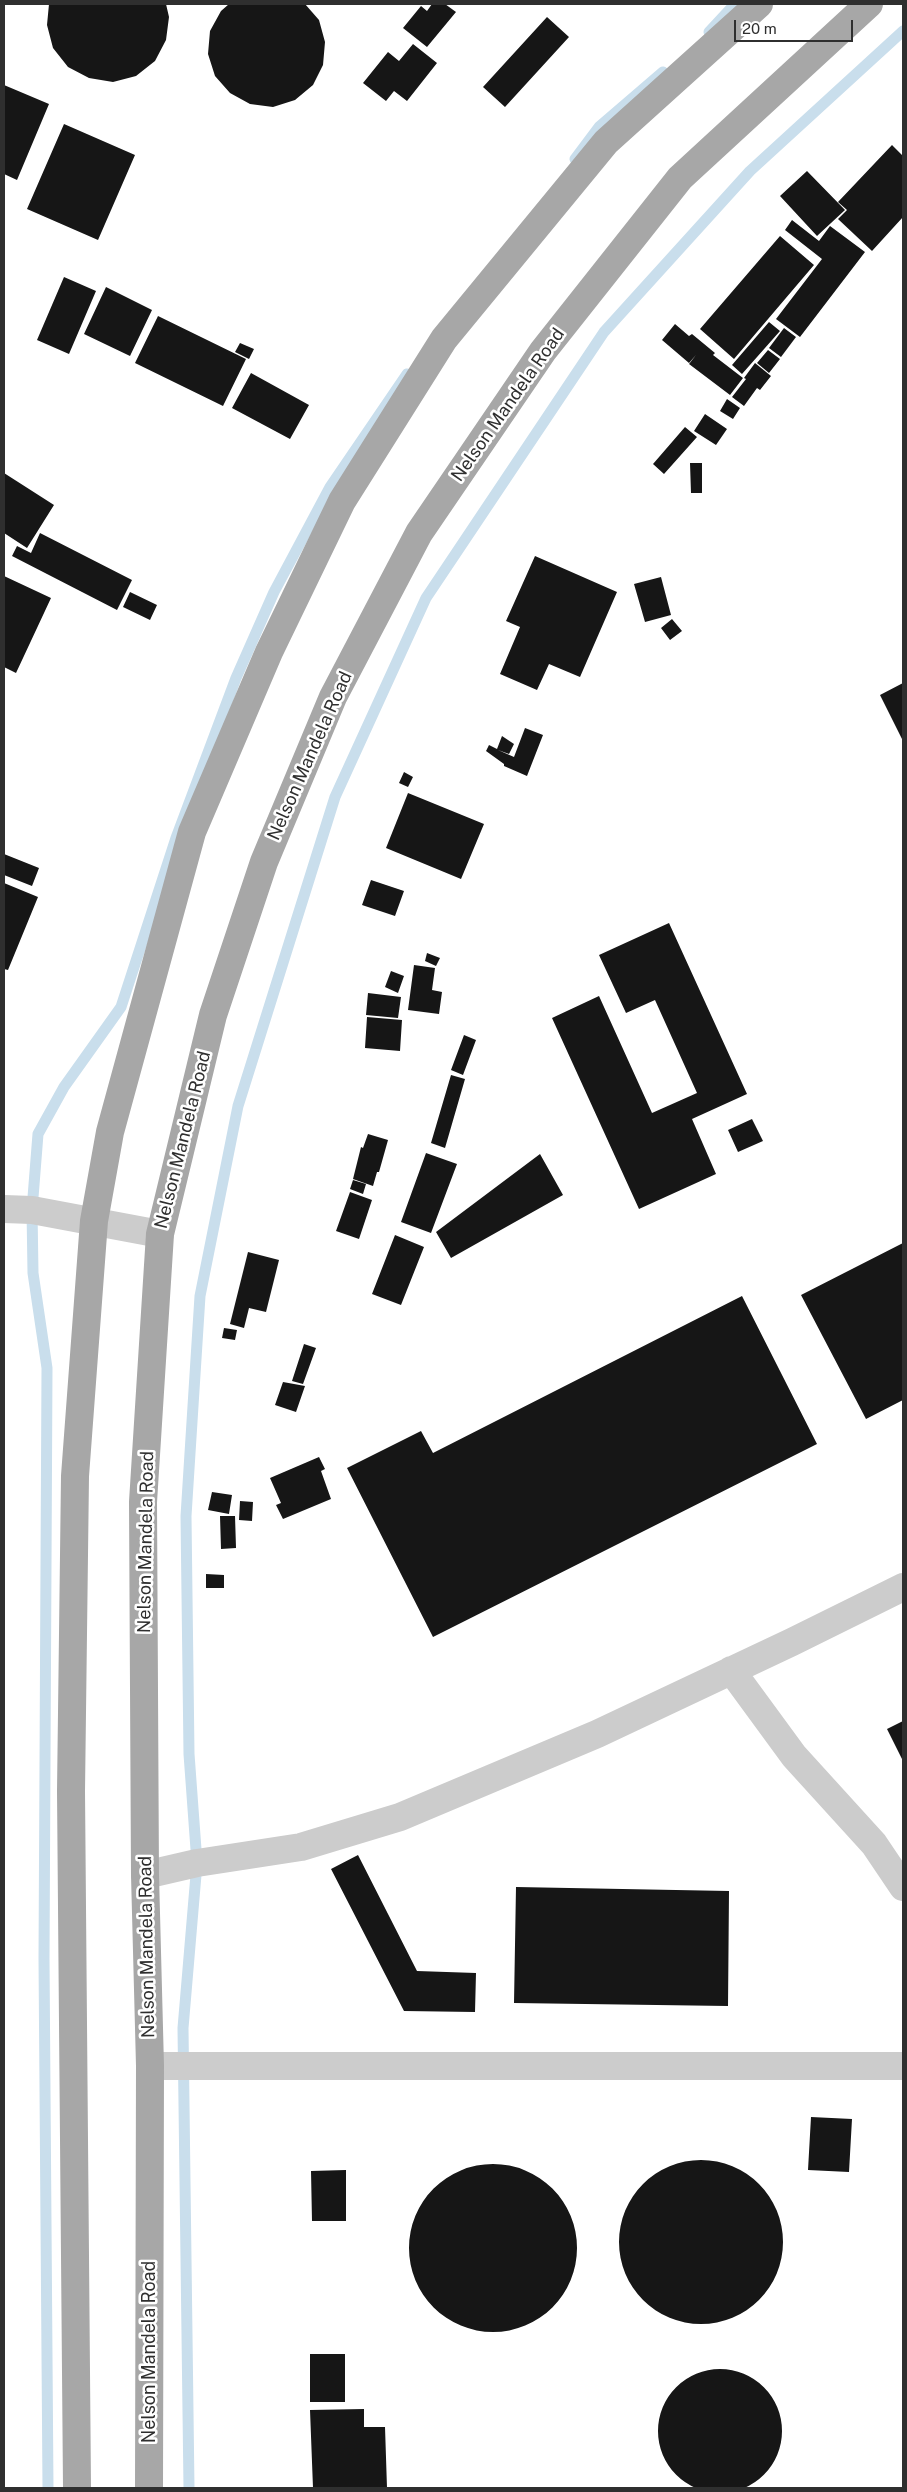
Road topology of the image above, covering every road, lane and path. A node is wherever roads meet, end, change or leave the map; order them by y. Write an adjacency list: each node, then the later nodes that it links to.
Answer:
1 (759, 4): 4 (main road)
2 (869, 4): 5 (main road, Nelson Mandela Road)
3 (4, 1209): 4 (lane)
4 (94, 1221): 5 (lane); 12 (main road)
5 (160, 1234): 8 (main road, Nelson Mandela Road)
6 (903, 1587): 7 (lane)
7 (731, 1670): 8 (lane); 9 (lane)
8 (146, 1875): 10 (main road, Nelson Mandela Road)
9 (903, 1887)
10 (150, 2066): 11 (lane); 13 (main road, Nelson Mandela Road)
11 (903, 2066)
12 (77, 2488)
13 (149, 2488)

